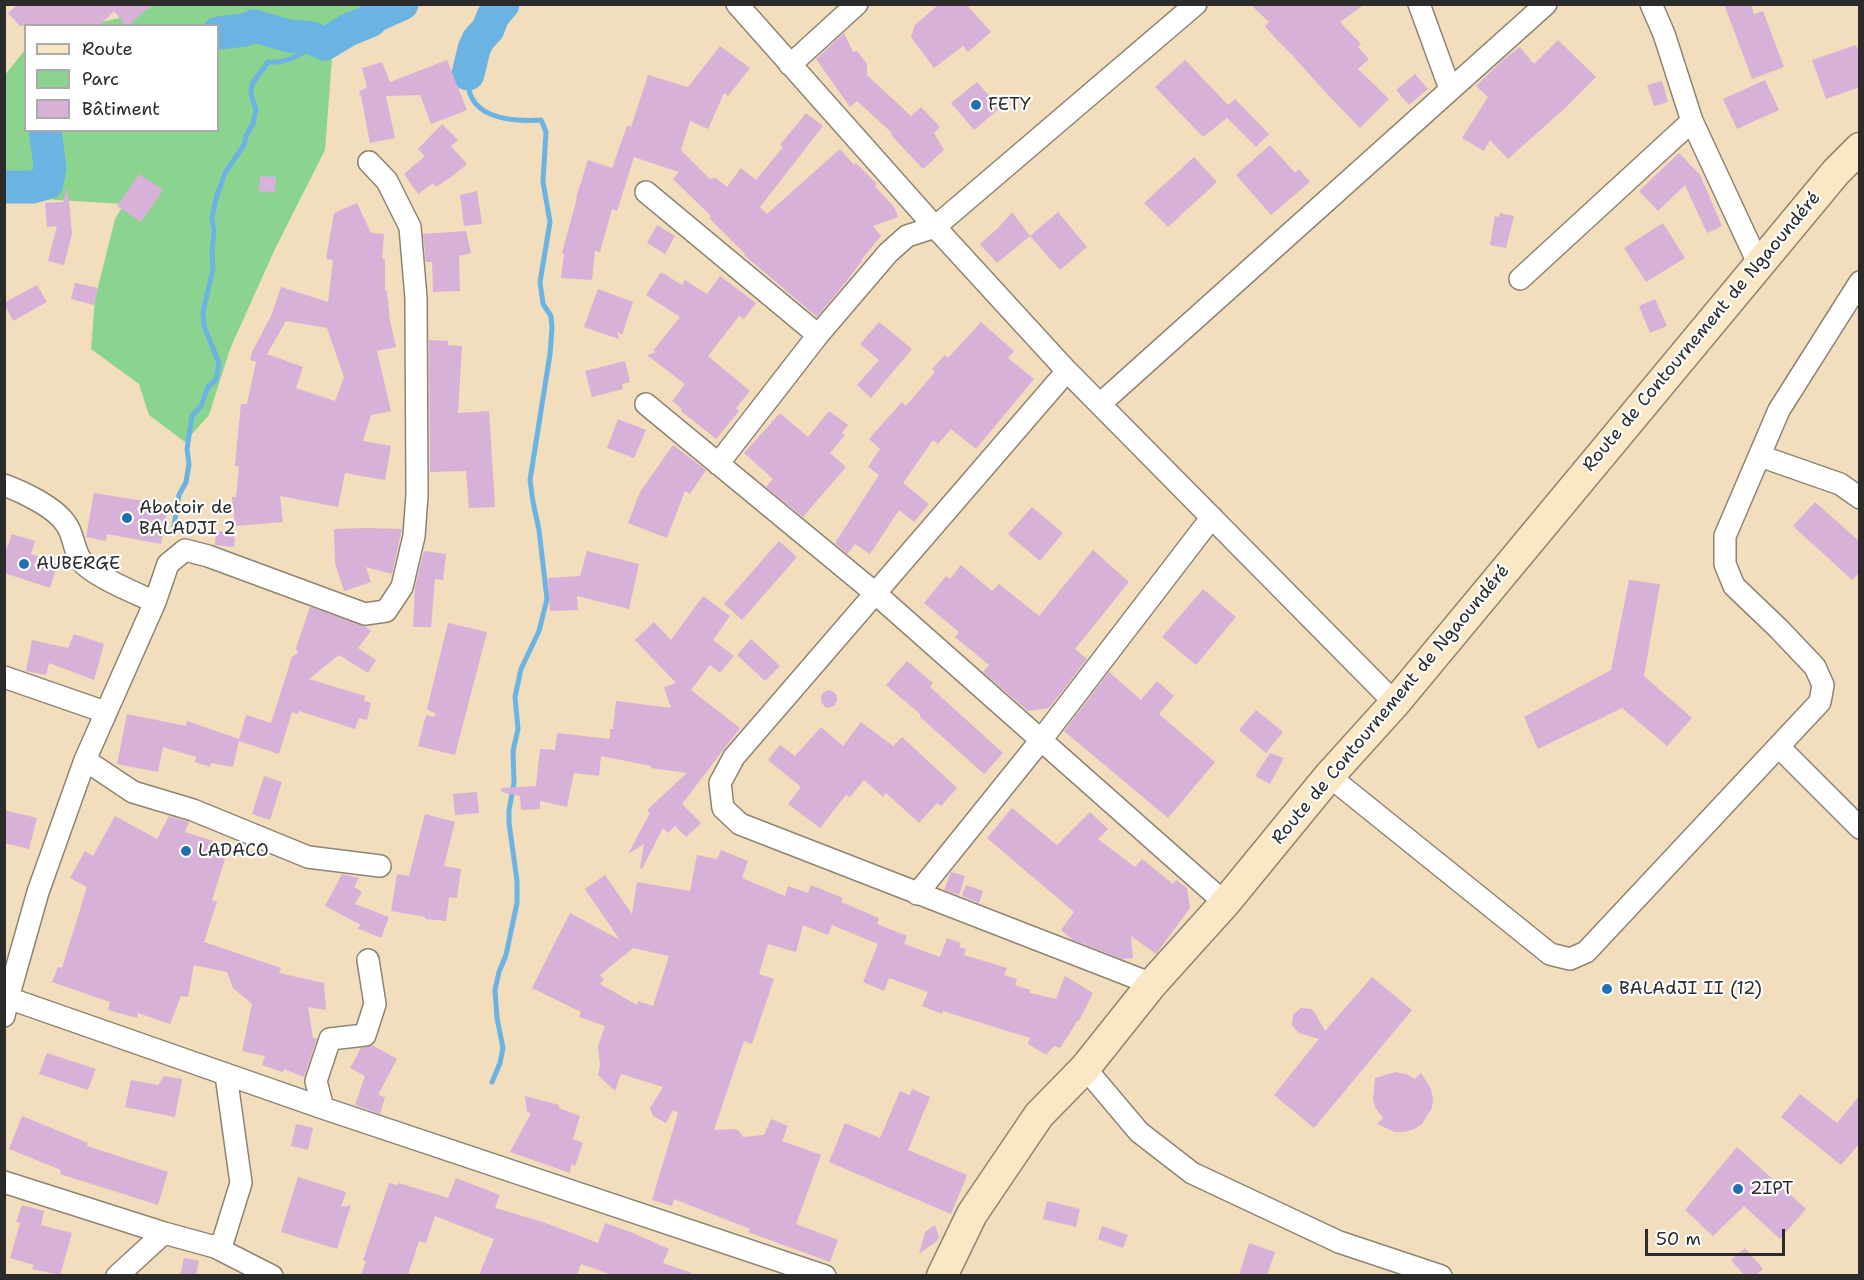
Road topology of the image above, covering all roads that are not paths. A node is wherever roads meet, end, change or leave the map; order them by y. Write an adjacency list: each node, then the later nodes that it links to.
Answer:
1 (737, 4): 7 (street)
2 (857, 4): 7 (street)
3 (1196, 4): 13 (street)
4 (1419, 4): 8 (street)
5 (1546, 4): 8 (street)
6 (1651, 4): 9 (street)
7 (790, 64): 13 (street)
8 (1450, 89): 20 (street)
9 (1692, 121): 14 (street); 15 (street)
10 (1860, 148): 14 (street, Route de Contournement de Ngaoundéré)
11 (369, 162): 27 (street)
12 (646, 192): 17 (street)
13 (935, 227): 17 (street); 18 (street)
14 (1759, 266): 29 (street, Route de Contournement de Ngaoundéré)
15 (1520, 279)
16 (1860, 282): 21 (street)
17 (818, 335): 22 (street)
18 (1067, 371): 20 (street); 26 (street)
19 (646, 404): 22 (street)
20 (1100, 404): 25 (street)
21 (1760, 456): 24 (street); 32 (street)
22 (718, 464): 26 (street)
23 (4, 485): 27 (street)
24 (1860, 498)
25 (1212, 517): 29 (street); 31 (street)
26 (875, 594): 31 (street); 37 (street)
27 (155, 602): 30 (street)
28 (4, 677): 30 (street)
29 (1395, 703): 34 (street, Route de Contournement de Ngaoundéré)
30 (105, 712): 33 (street)
31 (1041, 740): 37 (street); 38 (street)
32 (1779, 747): 34 (street); 35 (street)
33 (85, 760): 36 (street); 41 (street)
34 (1329, 776): 38 (street, Route de Contournement de Ngaoundéré)
35 (1860, 828)
36 (380, 866)
37 (917, 894): 40 (street)
38 (1225, 903): 40 (street, Route de Contournement de Ngaoundéré)
39 (368, 960): 44 (street)
40 (1152, 984): 42 (street, Route de Contournement de Ngaoundéré)
41 (6, 1007): 43 (street)
42 (1086, 1068): 51 (street, Route de Contournement de Ngaoundéré); 52 (street)
43 (226, 1075): 44 (street); 47 (street)
44 (323, 1108): 50 (street)
45 (4, 1182): 46 (street)
46 (164, 1233): 47 (street); 48 (street)
47 (215, 1247): 49 (street)
48 (117, 1275)
49 (272, 1275)
50 (825, 1275)
51 (942, 1275)
52 (1442, 1275)

